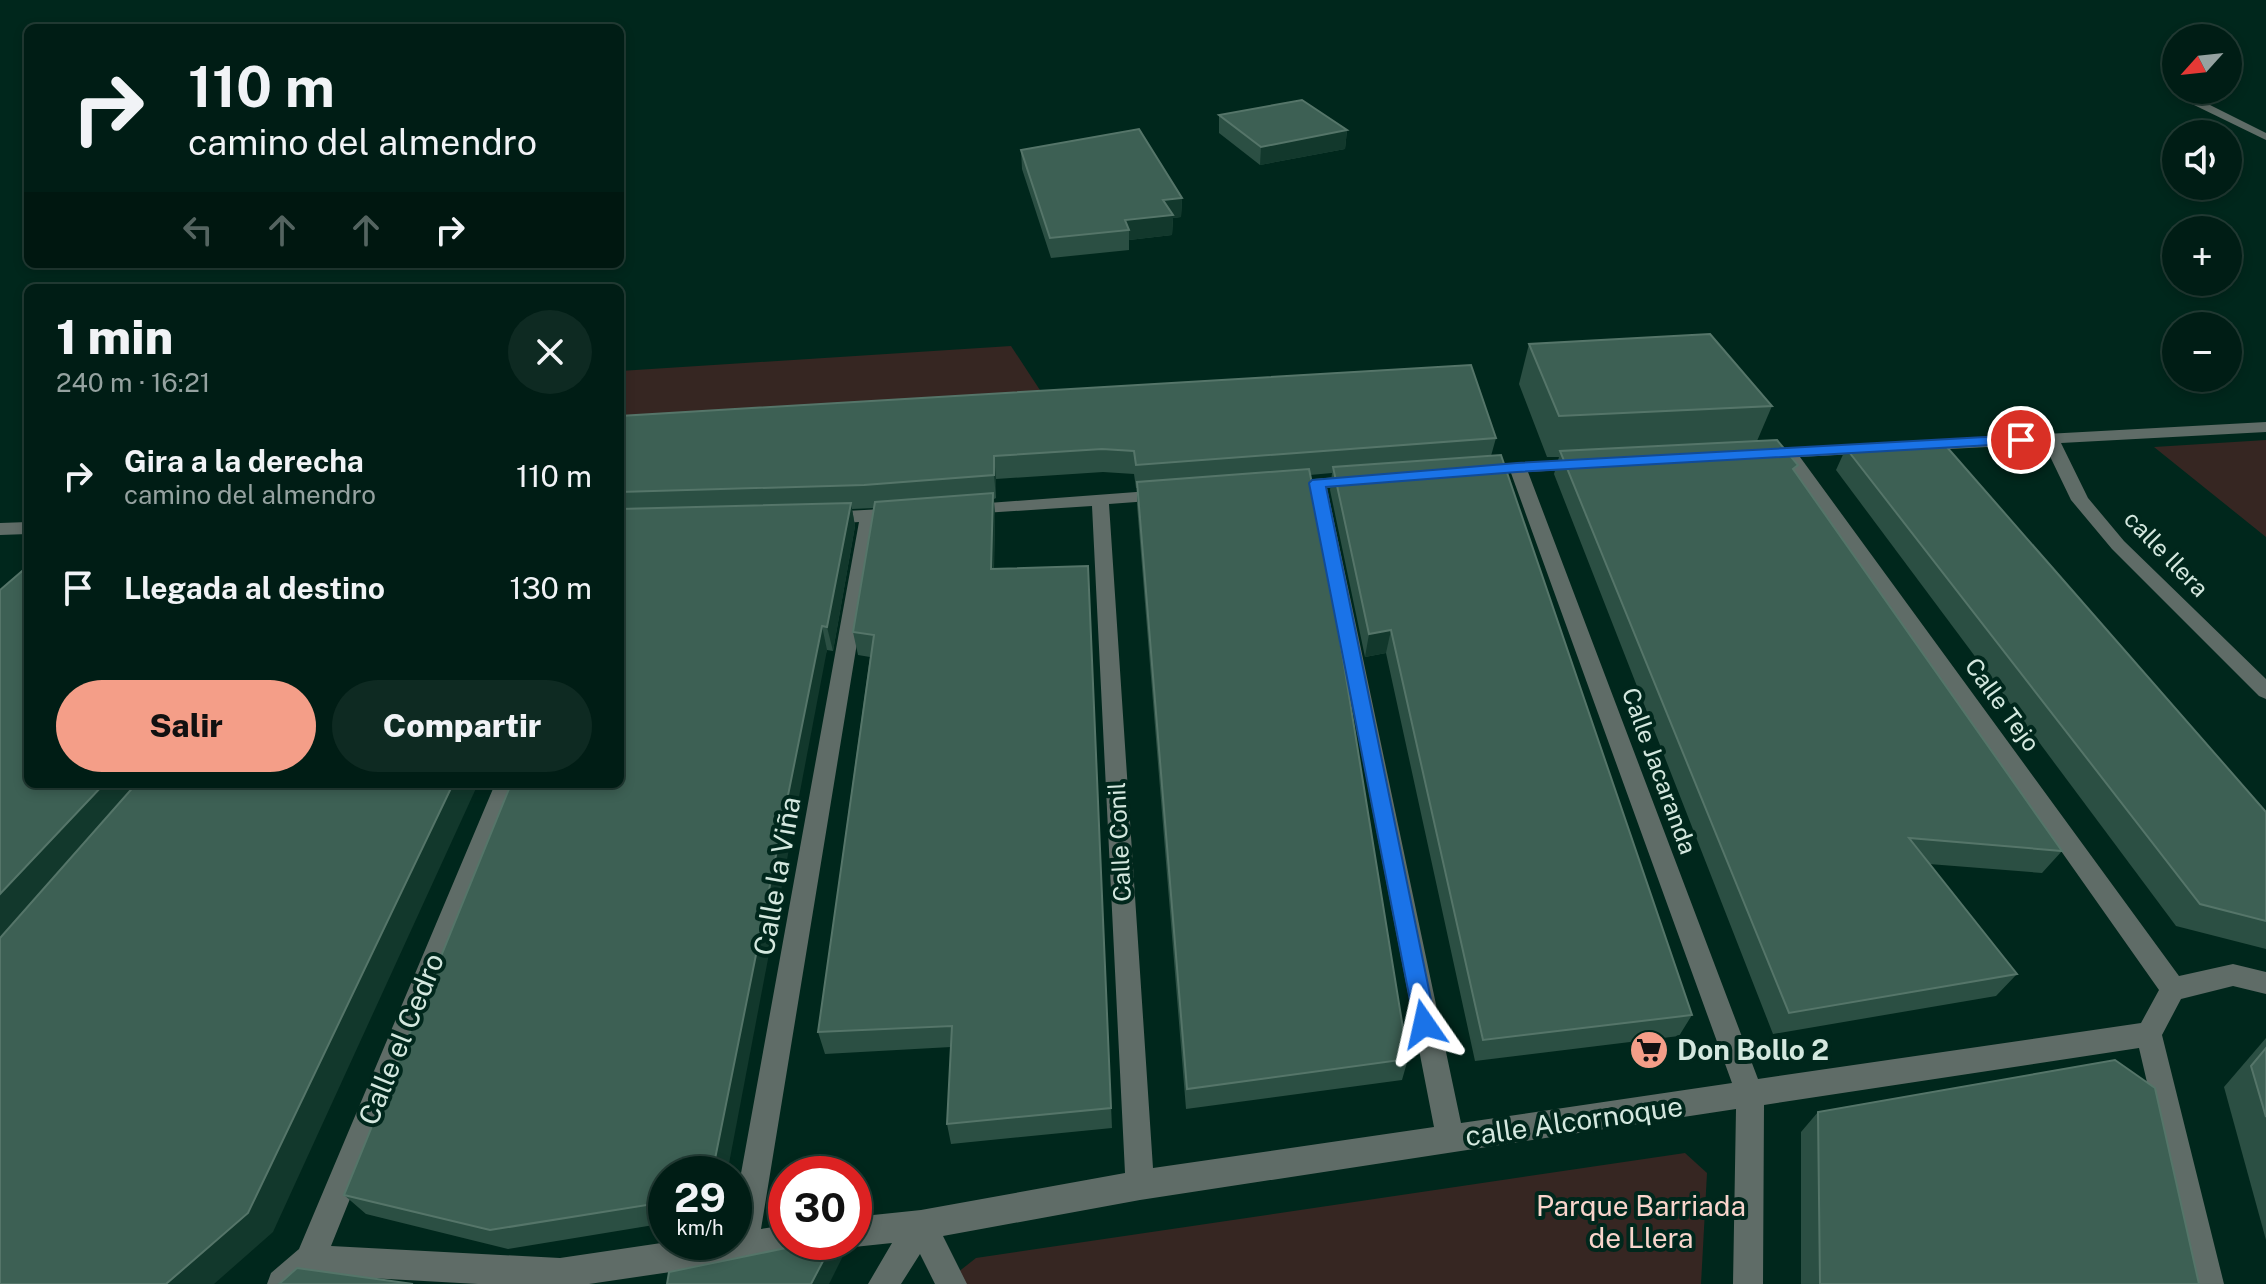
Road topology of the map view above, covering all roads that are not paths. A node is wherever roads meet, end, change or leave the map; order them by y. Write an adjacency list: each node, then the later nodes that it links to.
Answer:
1 (2200, 104): 2 (street)
2 (2266, 137)
3 (2266, 427): 4 (street)
4 (2050, 438): 5 (street); 21 (street, calle llera)
5 (1788, 452): 6 (street); 24 (street, Calle Tejo)
6 (1740, 455)
7 (1596, 463): 8 (street)
8 (1517, 467): 9 (street); 26 (street, Calle Jacaranda)
9 (1467, 471)
10 (1377, 479): 11 (street)
11 (1317, 483): 12 (street); 27 (street)
12 (1270, 487)
13 (1177, 494): 14 (street)
14 (1100, 499): 15 (street); 28 (street, Calle Conil)
15 (944, 511)
16 (914, 513): 17 (street)
17 (869, 517): 18 (street); 29 (street, Calle la Viña)
18 (802, 519)
19 (24, 528): 20 (street)
20 (0, 529)
21 (2266, 691)
22 (504, 788): 32 (street, Calle el Cedro)
23 (2266, 983): 24 (street)
24 (2173, 989): 25 (street)
25 (2149, 1034): 26 (street, calle Alcornoque); 39 (street)
26 (1750, 1095): 27 (street, calle Alcornoque); 38 (street)
27 (1450, 1139): 28 (street, calle Alcornoque)
28 (1140, 1185): 30 (street, calle Alcornoque)
29 (752, 1194)
30 (921, 1225): 31 (street, calle Alcornoque); 36 (street); 37 (street)
31 (872, 1230)
32 (310, 1260): 34 (street); 35 (street, Calle el Cedro)
33 (648, 1260): 34 (street)
34 (428, 1274)
35 (282, 1284)
36 (883, 1284)
37 (952, 1284)
38 (1748, 1284)
39 (2209, 1284)

